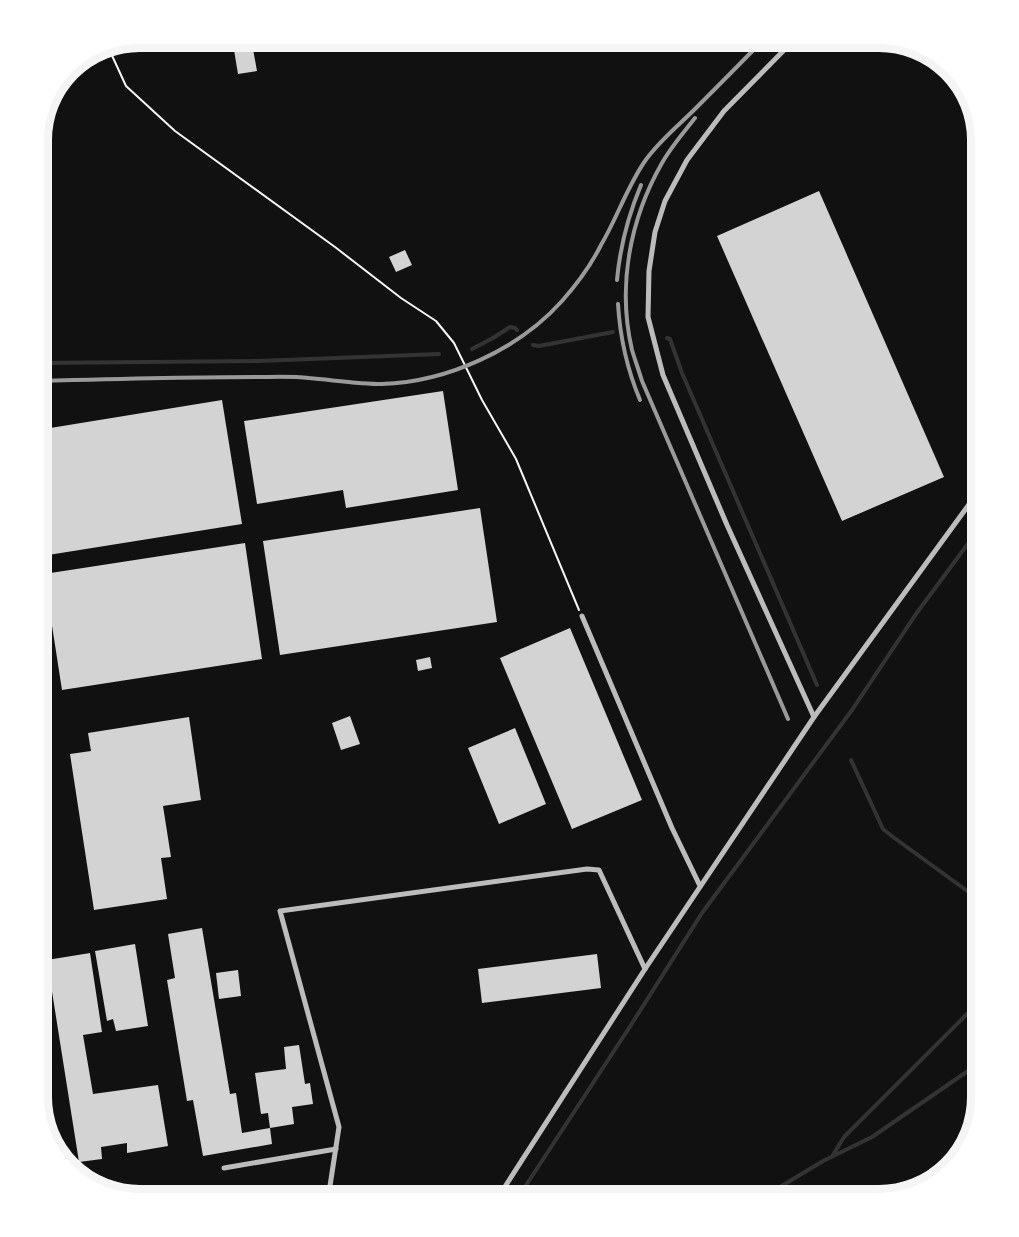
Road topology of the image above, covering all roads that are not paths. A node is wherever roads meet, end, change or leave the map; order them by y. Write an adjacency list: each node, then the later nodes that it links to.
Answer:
1 (786, 48): 4 (street)
2 (971, 502): 4 (street)
3 (582, 616): 5 (street)
4 (814, 717): 5 (street)
5 (700, 886): 6 (street)
6 (645, 969): 7 (street); 10 (street)
7 (336, 1149): 8 (street); 9 (street)
8 (224, 1168)
9 (330, 1189)
10 (504, 1189)

